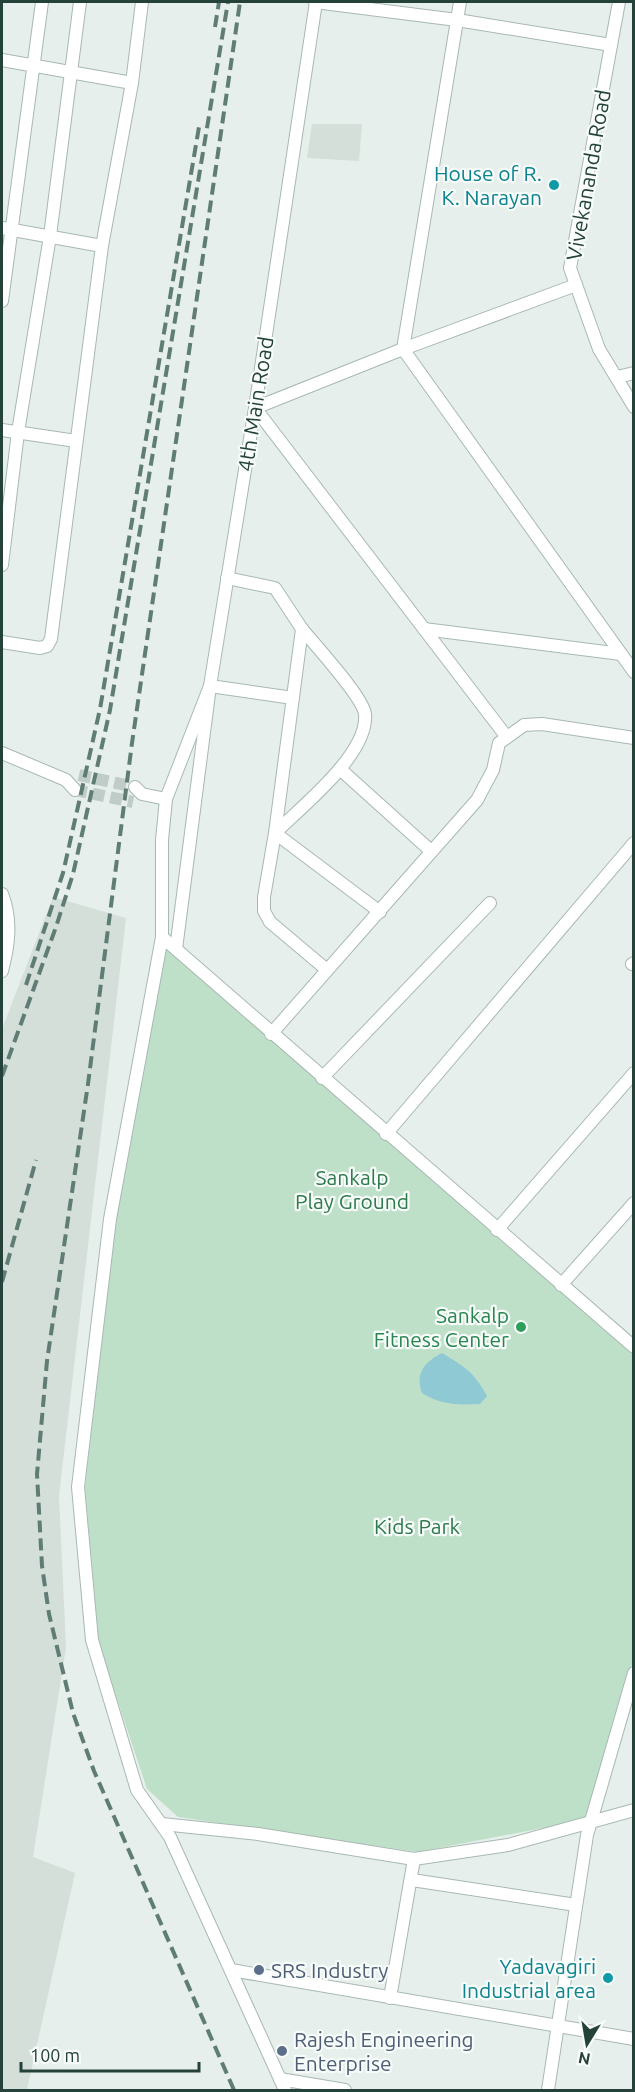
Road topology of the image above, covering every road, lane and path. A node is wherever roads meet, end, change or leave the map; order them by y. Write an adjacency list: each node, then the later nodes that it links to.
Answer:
1 (42, 2): 10 (street)
2 (80, 2): 11 (street)
3 (142, 2): 12 (street)
4 (315, 2): 7 (street); 22 (street, 4th Main Road)
5 (460, 2): 7 (street)
6 (619, 2): 8 (street, Vivekananda Road)
7 (457, 20): 8 (street); 18 (street)
8 (611, 45): 16 (street, Vivekananda Road)
9 (2, 60): 10 (street)
10 (34, 66): 11 (street); 13 (street)
11 (70, 72): 12 (street); 14 (street)
12 (132, 83): 15 (street)
13 (7, 228): 14 (street); 17 (street)
14 (50, 236): 15 (street); 24 (street)
15 (102, 246): 25 (street)
16 (576, 285): 18 (street); 20 (street, Vivekananda Road)
17 (2, 301)
18 (403, 349): 22 (street); 31 (street)
19 (633, 373): 20 (street)
20 (617, 377): 21 (street, Vivekananda Road)
21 (633, 407)
22 (255, 408): 27 (street, 4th Main Road); 29 (street)
23 (2, 430): 24 (street)
24 (18, 432): 25 (street); 26 (street)
25 (76, 441): 30 (street)
26 (2, 565)
27 (227, 578): 28 (street); 33 (street, 4th Main Road)
28 (302, 629): 34 (street); 38 (street)
29 (424, 629): 31 (street); 35 (street)
30 (2, 642)
31 (621, 654): 32 (street)
32 (633, 672)
33 (210, 686): 34 (street); 43 (street, 4th Main Road); 51 (street)
34 (293, 698): 44 (street)
35 (507, 736): 36 (street); 46 (street)
36 (633, 738)
37 (2, 753): 40 (street)
38 (340, 770): 44 (street); 46 (street)
39 (79, 775): 40 (street)
40 (66, 780): 41 (street)
41 (75, 790)
42 (137, 794): 43 (street)
43 (166, 799): 50 (street, 4th Main Road)
44 (275, 833): 49 (street); 53 (street)
45 (633, 843): 57 (street)
46 (431, 851): 49 (street)
47 (2, 894): 52 (street)
48 (489, 903): 56 (street)
49 (380, 912): 53 (street)
50 (162, 938): 51 (street); 66 (street, 4th Main Road)
51 (176, 950): 54 (street)
52 (2, 970)
53 (327, 970): 54 (street)
54 (271, 1034): 56 (street)
55 (633, 1073): 59 (street)
56 (322, 1078): 57 (street)
57 (386, 1134): 59 (street)
58 (633, 1203): 60 (street)
59 (497, 1230): 60 (street)
60 (561, 1285): 61 (street)
61 (633, 1347)
62 (633, 1673): 63 (street)
63 (630, 1695): 65 (street)
64 (633, 1810): 65 (street)
65 (590, 1823): 67 (street); 69 (street)
66 (162, 1824): 67 (street); 70 (street, 4th Main Road)
67 (414, 1860): 68 (street)
68 (412, 1880): 69 (street); 71 (street)
69 (576, 1905): 72 (street)
70 (231, 1970): 71 (street); 74 (street, 4th Main Road)
71 (390, 1998): 72 (street)
72 (556, 2026): 73 (street); 76 (street)
73 (633, 2039)
74 (282, 2085): 75 (street)
75 (345, 2091)
76 (548, 2091)

